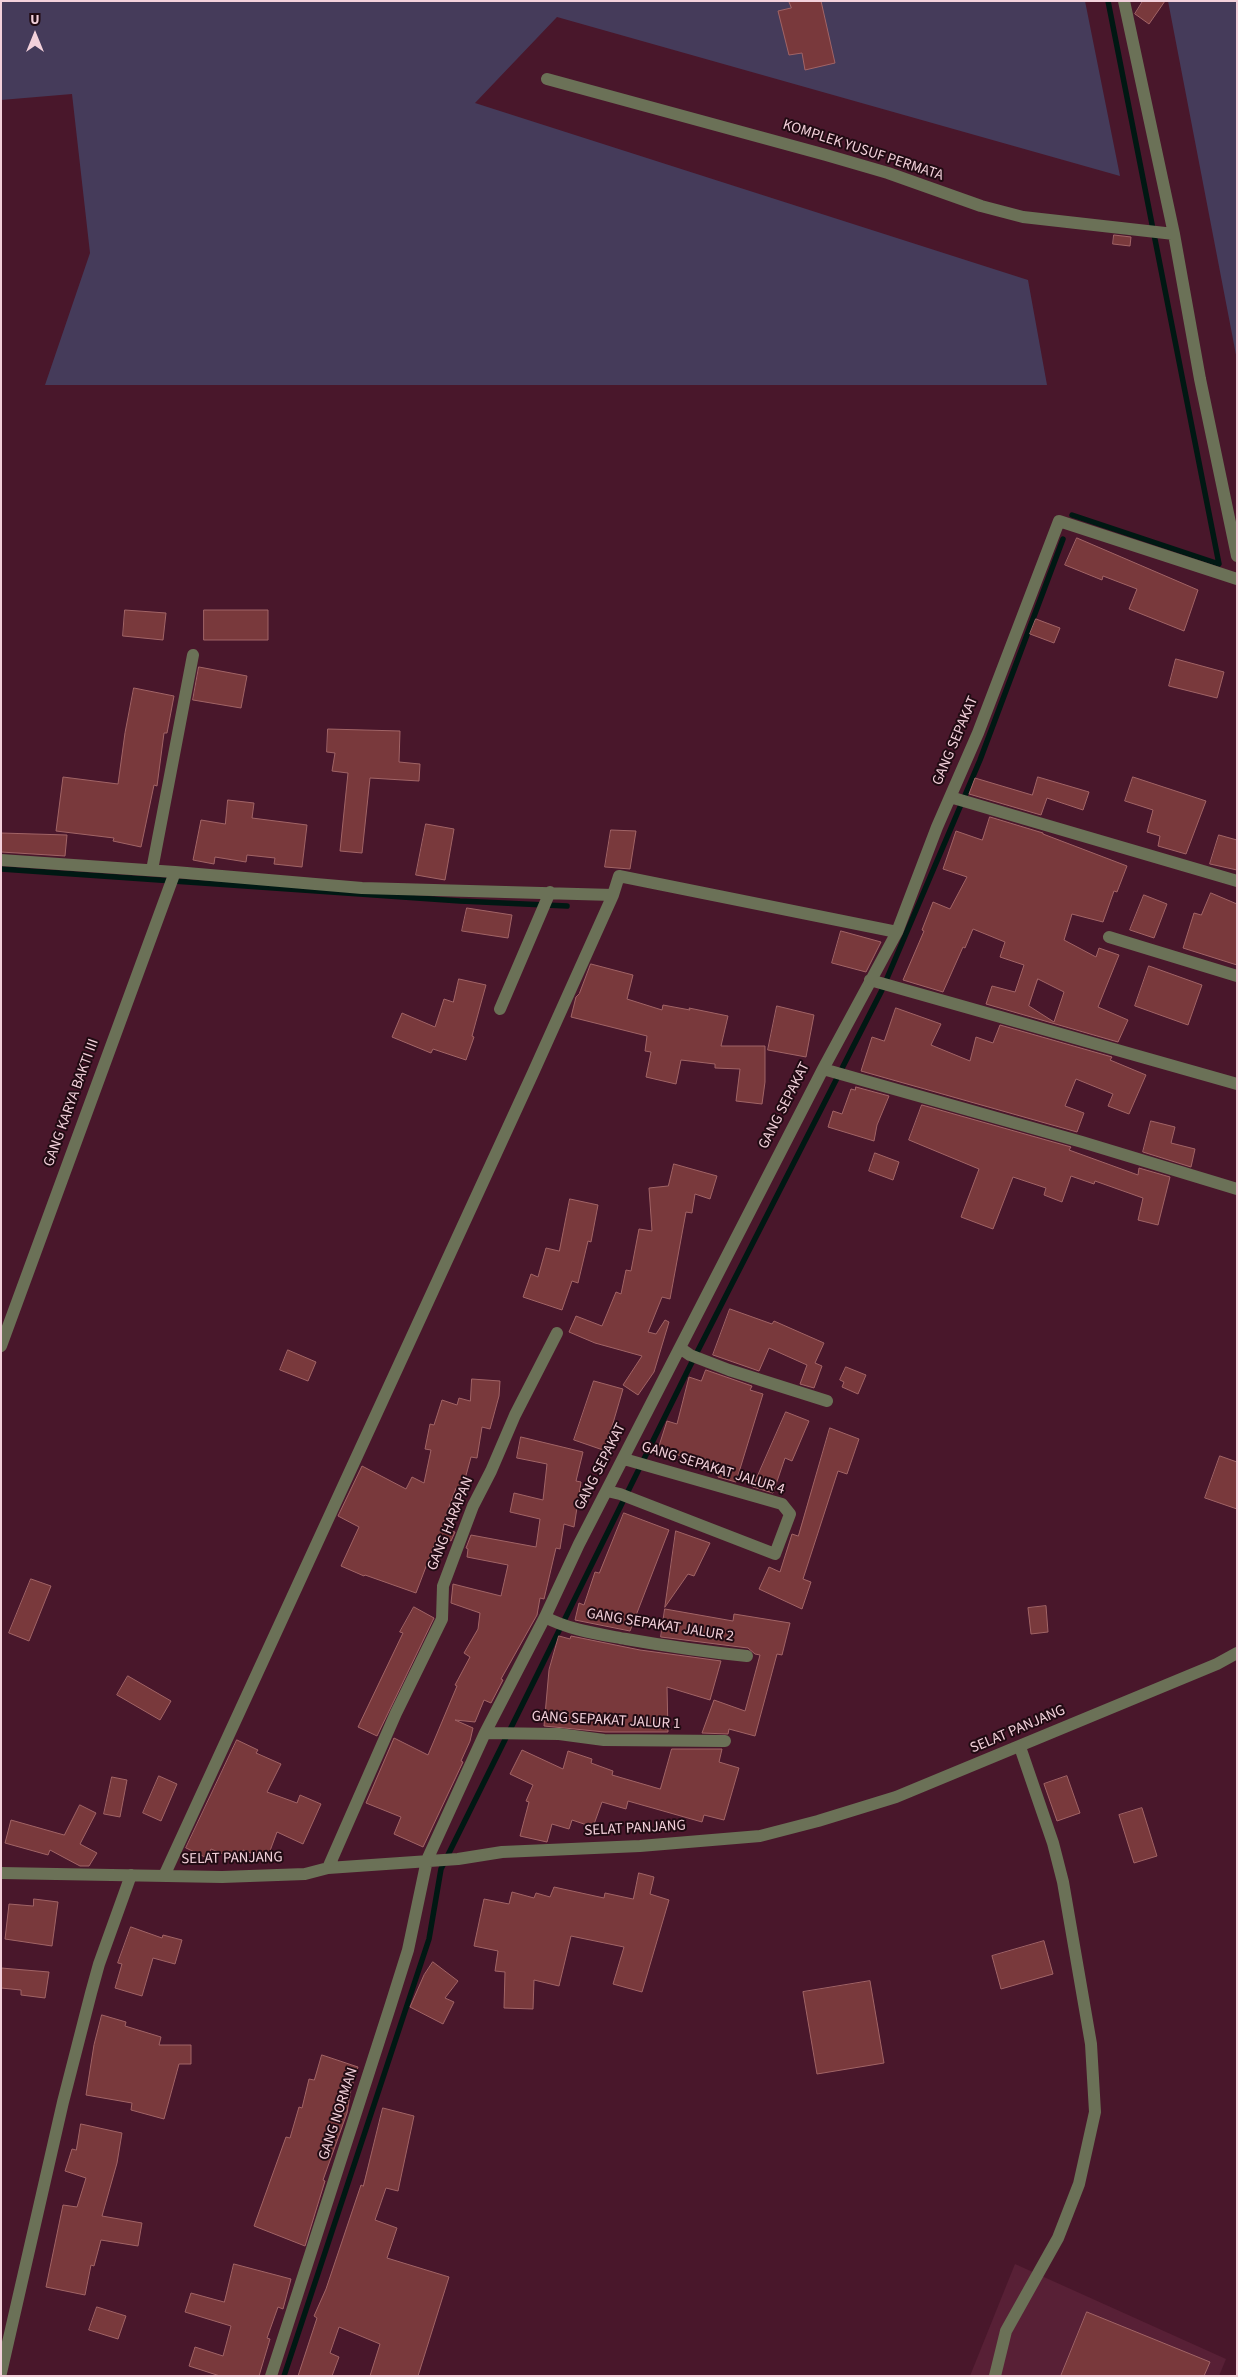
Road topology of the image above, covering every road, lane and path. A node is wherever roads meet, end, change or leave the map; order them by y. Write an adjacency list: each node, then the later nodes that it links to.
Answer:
1 (1124, 1): 3 (street)
2 (547, 79): 3 (street, KOMPLEK YUSUF PERMATA)
3 (1174, 234): 4 (street)
4 (1237, 556)
5 (1237, 579): 7 (street, GANG SEPAKAT)
6 (193, 655): 9 (street)
7 (952, 797): 11 (street); 14 (street, GANG SEPAKAT)
8 (1, 860): 9 (street)
9 (152, 870): 10 (street)
10 (174, 874): 12 (street); 23 (street, GANG KARYA BAKTI III)
11 (1237, 881)
12 (550, 892): 13 (street); 18 (street)
13 (613, 895): 14 (street); 38 (street)
14 (897, 932): 17 (street, GANG SEPAKAT)
15 (1109, 936): 16 (street)
16 (1237, 976)
17 (878, 983): 19 (street, GANG SEPAKAT); 20 (street)
18 (500, 1009)
19 (827, 1070): 21 (street); 24 (street, GANG SEPAKAT)
20 (1237, 1084)
21 (1237, 1189)
22 (557, 1333): 35 (street, GANG HARAPAN)
23 (1, 1346)
24 (685, 1351): 25 (street); 26 (street, GANG SEPAKAT)
25 (827, 1401)
26 (628, 1460): 27 (street, GANG SEPAKAT); 27 (street, GANG SEPAKAT JALUR 4)
27 (614, 1492): 28 (street, GANG SEPAKAT)
28 (549, 1620): 30 (street, GANG SEPAKAT JALUR 2); 31 (street, GANG SEPAKAT)
29 (1237, 1653): 33 (street, SELAT PANJANG)
30 (748, 1656)
31 (485, 1733): 32 (street, GANG SEPAKAT JALUR 1); 34 (street, GANG SEPAKAT)
32 (725, 1741)
33 (1020, 1747): 34 (street, SELAT PANJANG); 41 (street)
34 (430, 1860): 35 (street, SELAT PANJANG); 40 (street, GANG NORMAN)
35 (328, 1868): 38 (street, SELAT PANJANG)
36 (1, 1873): 37 (street, SELAT PANJANG)
37 (131, 1875): 38 (street, SELAT PANJANG); 39 (street)
38 (164, 1876)
39 (1, 2373)
40 (270, 2376)
41 (995, 2376)

